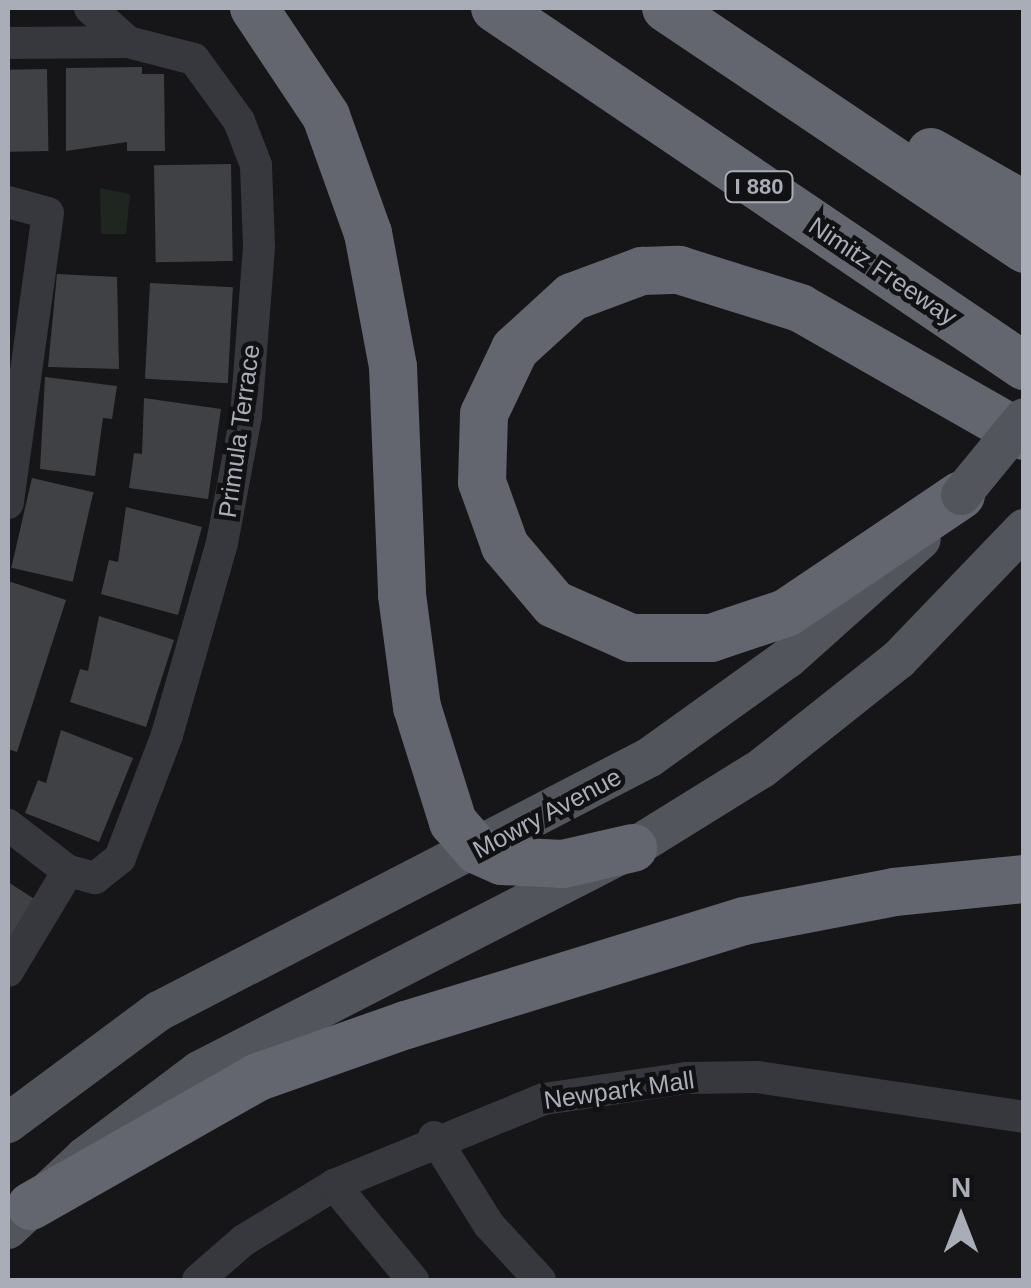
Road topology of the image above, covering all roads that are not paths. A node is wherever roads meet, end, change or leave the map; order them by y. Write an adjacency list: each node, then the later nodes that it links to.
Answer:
1 (90, 8): 6 (street)
2 (254, 8): 20 (highway)
3 (495, 8): 12 (highway, Nimitz Freeway / I 880)
4 (666, 8): 10 (highway)
5 (677, 8): 9 (highway)
6 (128, 42): 7 (street, Primula Terrace); 21 (street, Primula Terrace)
7 (8, 43)
8 (8, 202): 11 (street)
9 (1024, 205)
10 (1024, 249)
11 (21, 340): 16 (street)
12 (1024, 366)
13 (1024, 418): 15 (main road, Mowry Avenue, bridge)
14 (1024, 436): 15 (highway)
15 (961, 495): 20 (main road, Mowry Avenue)
16 (8, 503)
17 (1020, 533): 19 (main road)
18 (8, 825): 21 (street)
19 (633, 848): 20 (highway); 28 (main road)
20 (478, 850): 25 (main road, Mowry Avenue)
21 (68, 871): 23 (street)
22 (1024, 879): 28 (highway)
23 (8, 971)
24 (1024, 1117): 26 (street, Newpark Mall)
25 (8, 1123)
26 (434, 1137): 27 (street, Newpark Mall); 31 (street)
27 (334, 1185): 29 (street, Newpark Mall); 30 (street)
28 (19, 1217)
29 (198, 1280)
30 (413, 1280)
31 (540, 1280)

